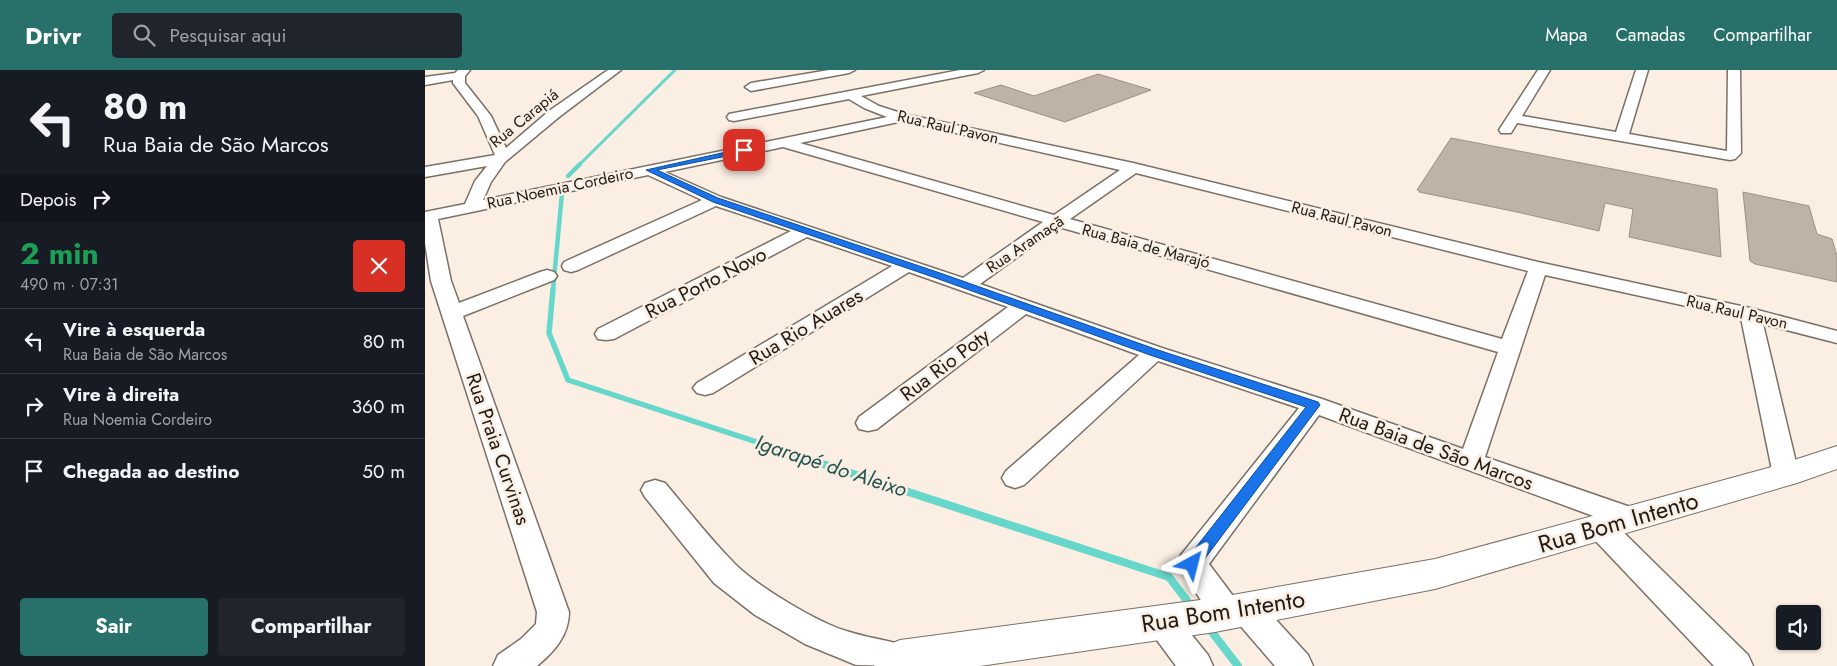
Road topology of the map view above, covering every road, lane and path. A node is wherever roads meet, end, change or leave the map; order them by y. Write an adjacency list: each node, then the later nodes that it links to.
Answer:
1 (615, 70): 17 (street, Rua Carapiá)
2 (762, 70): 13 (street)
3 (849, 70): 13 (street)
4 (918, 70): 10 (street)
5 (977, 70): 10 (street)
6 (1544, 70): 15 (street)
7 (1642, 70): 15 (street)
8 (1734, 70): 15 (street)
9 (461, 73): 11 (street); 17 (street)
10 (930, 79): 12 (street)
11 (425, 81)
12 (851, 94): 13 (street); 14 (street, Rua Raul Pavon)
13 (746, 96)
14 (901, 117): 16 (street, Rua Noemia Cordeiro); 18 (street, Rua Raul Pavon)
15 (1621, 137)
16 (782, 142): 19 (street, Rua Noemia Cordeiro); 24 (street, Rua Baia de Marajó)
17 (501, 158): 20 (street); 22 (street, Rua Carapiá)
18 (1133, 168): 24 (street, Rua Aramaçã); 28 (street, Rua Raul Pavon)
19 (649, 170): 21 (street, Rua Baia de São Marcos); 22 (street, Rua Noemia Cordeiro)
20 (425, 172)
21 (715, 200): 25 (street, Rua Baia de São Marcos); 27 (street)
22 (472, 207): 23 (street, Rua Noemia Cordeiro)
23 (427, 216): 32 (street, Rua Praia Curvinas)
24 (1058, 222): 30 (street, Rua Aramaçã); 36 (street, Rua Baia de Marajó)
25 (805, 231): 26 (street, Rua Baia de São Marcos); 34 (street, Rua Porto Novo)
26 (908, 265): 30 (street, Rua Baia de São Marcos); 38 (street, Rua Rio Auares)
27 (571, 266)
28 (1538, 268): 33 (street, Rua Raul Pavon); 36 (street)
29 (547, 276): 32 (street)
30 (965, 285): 31 (street, Rua Baia de São Marcos)
31 (1022, 307): 37 (street, Rua Baia de São Marcos); 40 (street, Rua Rio Poty)
32 (452, 313): 50 (street, Rua Praia Curvinas)
33 (1750, 314): 35 (street, Rua Raul Pavon); 43 (street)
34 (606, 334)
35 (1837, 337)
36 (1509, 348): 42 (street)
37 (1154, 353): 39 (street, Rua Baia de São Marcos); 44 (street)
38 (705, 388)
39 (1314, 405): 42 (street, Rua Baia de São Marcos); 47 (street)
40 (868, 423)
41 (1837, 457): 43 (street, Rua Bom Intento)
42 (1471, 461): 46 (street, Rua Baia de São Marcos)
43 (1786, 475): 46 (street, Rua Bom Intento)
44 (1015, 478)
45 (655, 490): 49 (street, Rua Bom Intento)
46 (1614, 523): 47 (street, Rua Bom Intento); 53 (street)
47 (1230, 613): 48 (street, Rua Bom Intento); 52 (street)
48 (1167, 621): 49 (street, Rua Bom Intento); 51 (street)
49 (897, 663)
50 (510, 666)
51 (1196, 666)
52 (1297, 666)
53 (1736, 666)

